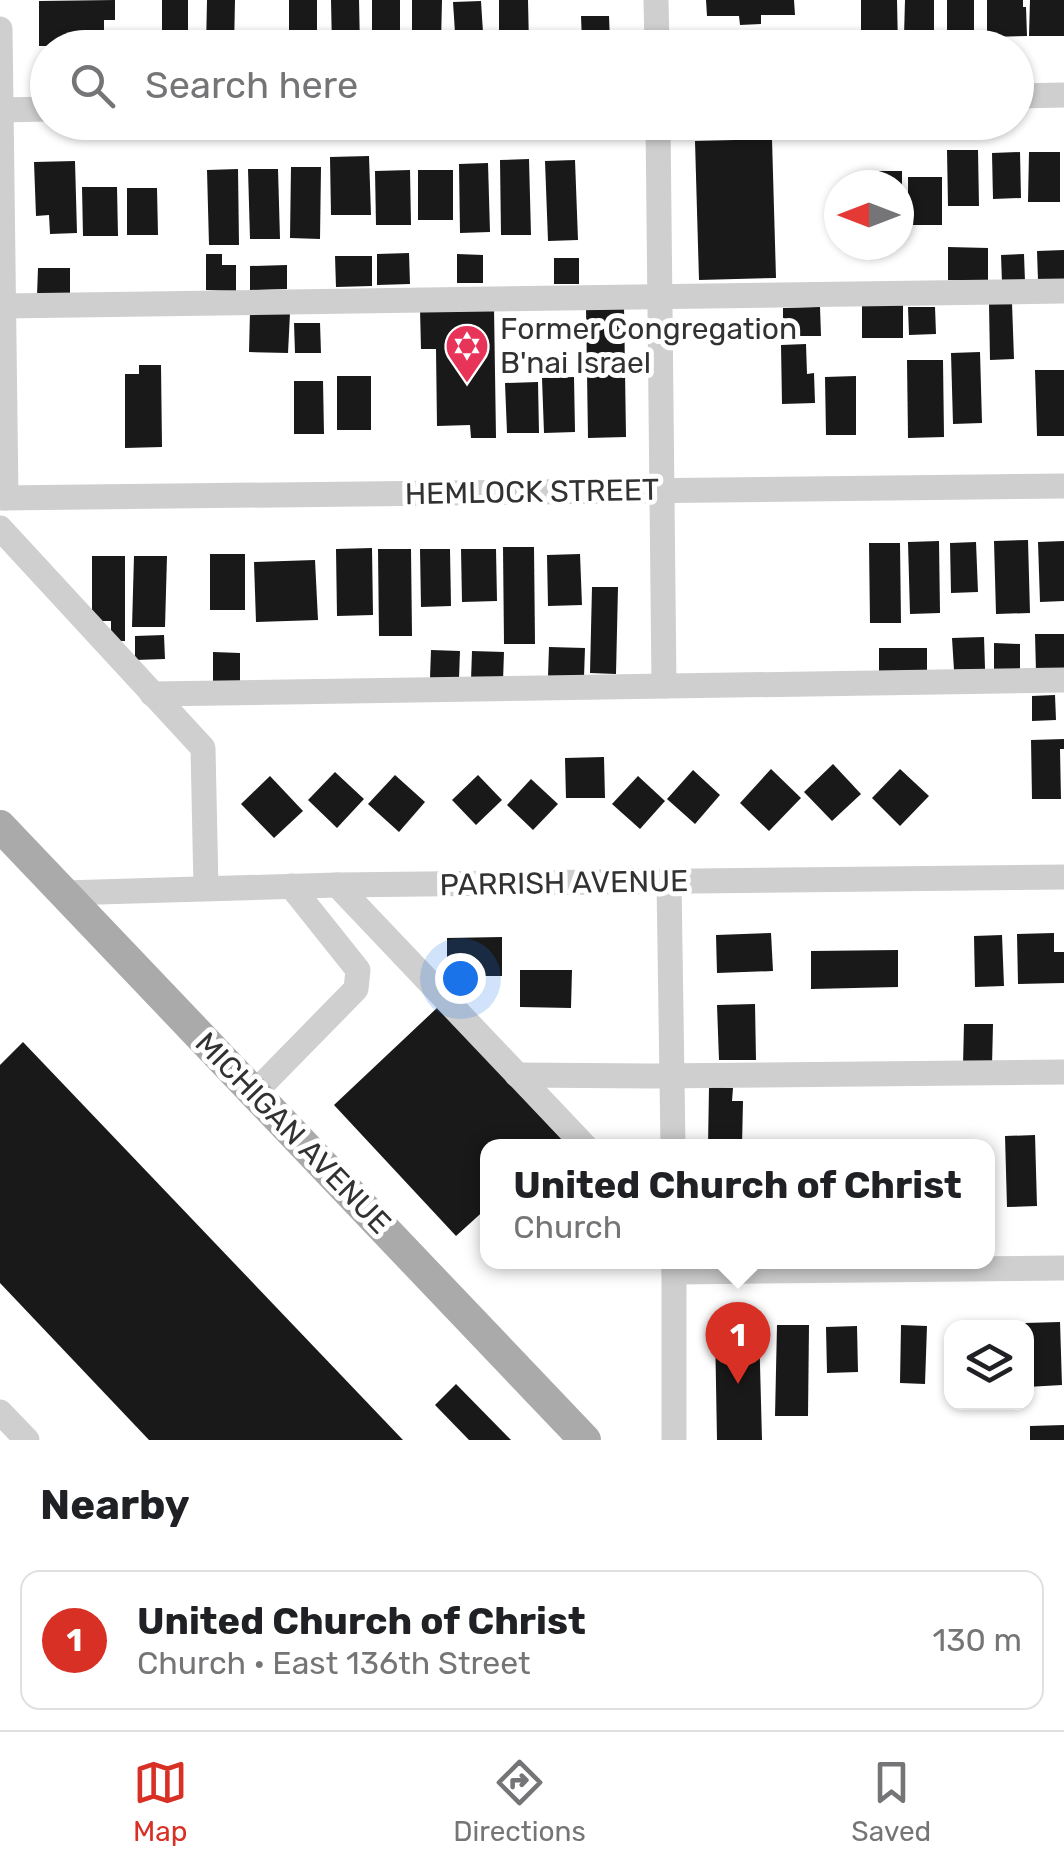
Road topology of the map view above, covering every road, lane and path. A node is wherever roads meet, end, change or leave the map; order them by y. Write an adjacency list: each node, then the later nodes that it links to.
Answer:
1 (656, 0): 3 (street)
2 (0, 29): 7 (street)
3 (657, 30)
4 (1034, 96): 5 (street)
5 (1064, 96)
6 (30, 109): 7 (street)
7 (1, 110): 11 (street)
8 (658, 140): 10 (street)
9 (1064, 291): 10 (street)
10 (660, 295): 11 (street); 13 (street)
11 (4, 306): 14 (street)
12 (1064, 486): 13 (street, HEMLOCK STREET)
13 (662, 490): 14 (street, HEMLOCK STREET); 17 (street)
14 (3, 498)
15 (0, 528): 18 (street)
16 (1064, 680): 17 (street)
17 (664, 686): 18 (street)
18 (152, 694): 24 (street)
19 (0, 826): 25 (main road, MICHIGAN AVENUE)
20 (1064, 877): 21 (street, PARRISH AVENUE)
21 (669, 881): 23 (street, PARRISH AVENUE); 28 (street)
22 (291, 886): 23 (street, PARRISH AVENUE); 24 (street, PARRISH AVENUE); 29 (street)
23 (337, 886): 27 (street)
24 (206, 888): 25 (street, PARRISH AVENUE)
25 (64, 892): 29 (main road, MICHIGAN AVENUE)
26 (1064, 1072): 28 (street)
27 (517, 1075): 28 (street); 30 (street)
28 (672, 1076): 31 (street)
29 (255, 1092): 37 (main road, MICHIGAN AVENUE)
30 (578, 1139)
31 (672, 1139)
32 (995, 1268): 33 (street)
33 (1064, 1268)
34 (674, 1269): 38 (street)
35 (0, 1412): 36 (street)
36 (27, 1440)
37 (586, 1440)
38 (674, 1440)

